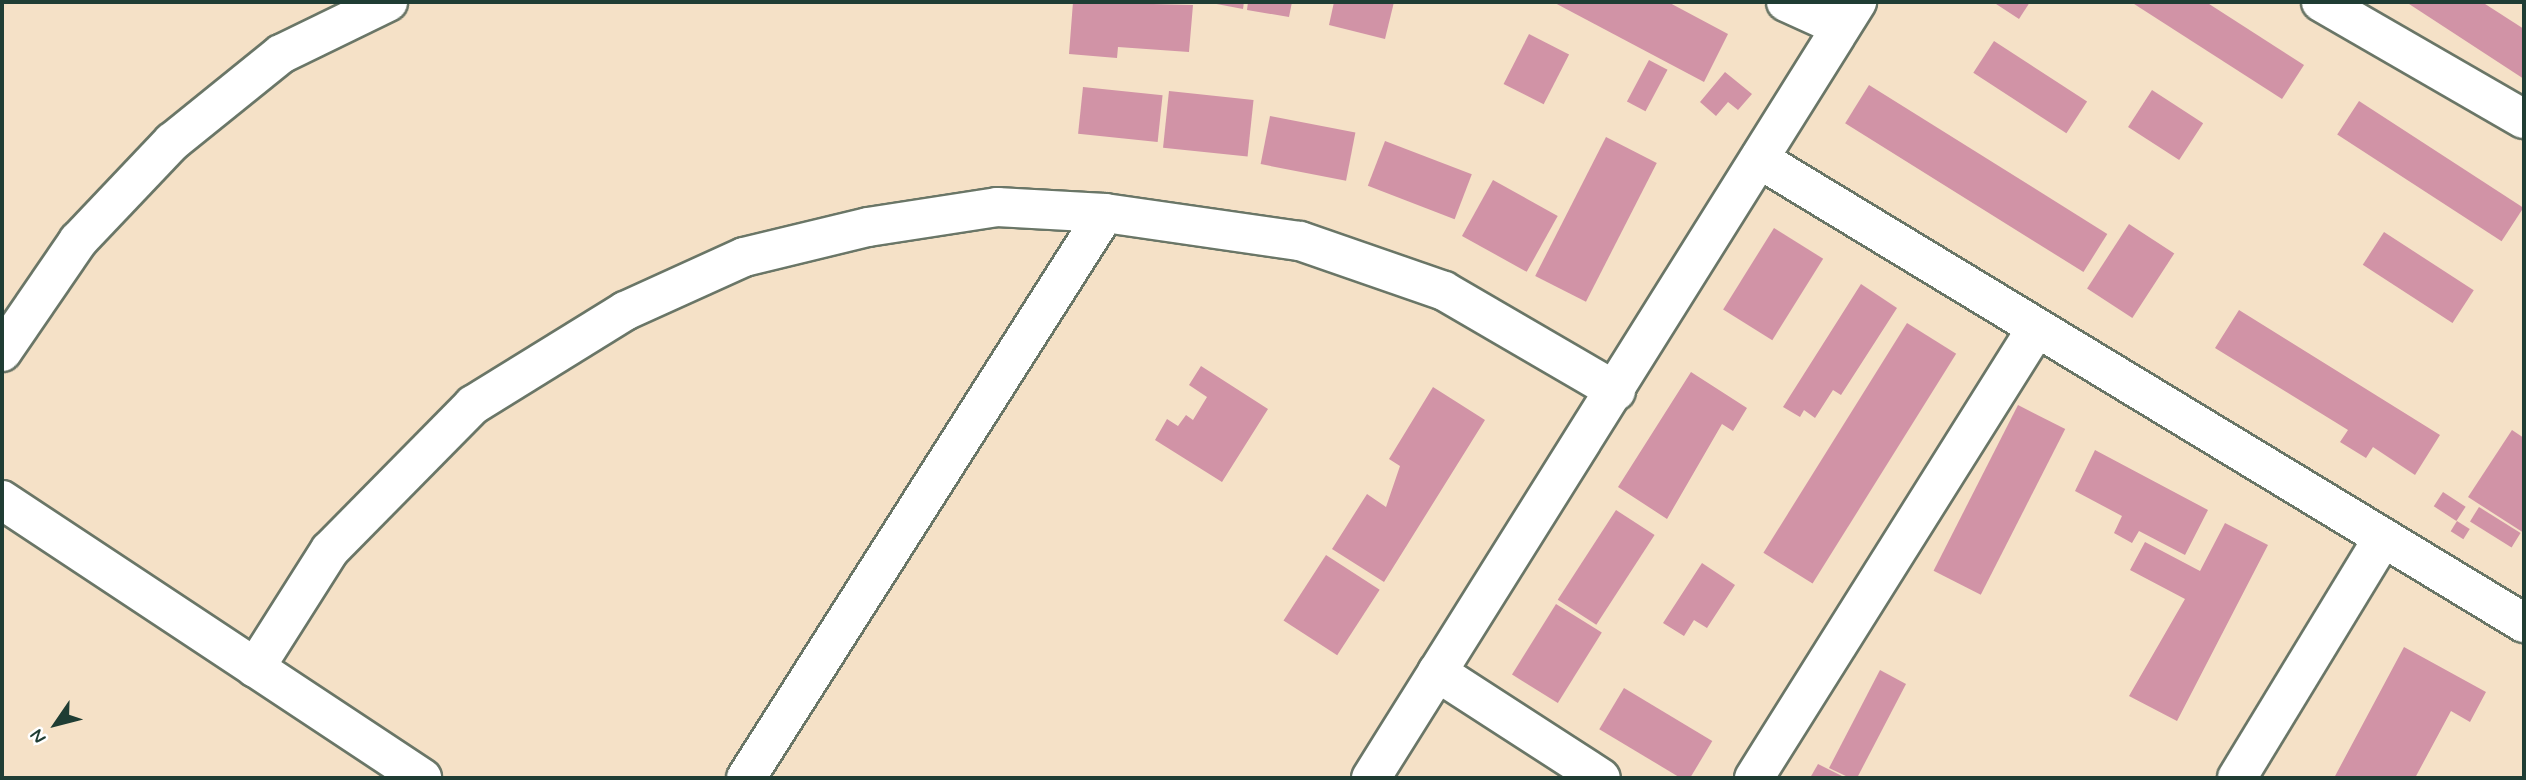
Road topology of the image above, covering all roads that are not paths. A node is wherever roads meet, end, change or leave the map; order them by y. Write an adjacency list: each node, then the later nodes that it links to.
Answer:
1 (388, 2): 9 (street)
2 (1786, 2): 4 (street)
3 (2321, 2): 5 (street)
4 (1849, 14): 6 (street)
5 (2524, 119)
6 (1759, 159): 8 (street); 10 (street)
7 (1105, 213): 10 (street); 14 (street); 17 (street)
8 (2036, 329): 12 (street); 20 (street)
9 (2, 352)
10 (1616, 391): 15 (street)
11 (2, 500): 14 (street)
12 (2381, 541): 13 (street); 21 (street)
13 (2524, 623)
14 (255, 668): 16 (street)
15 (1437, 673): 18 (street); 19 (street)
16 (422, 778)
17 (746, 778)
18 (1371, 778)
19 (1601, 778)
20 (1754, 778)
21 (2237, 778)

